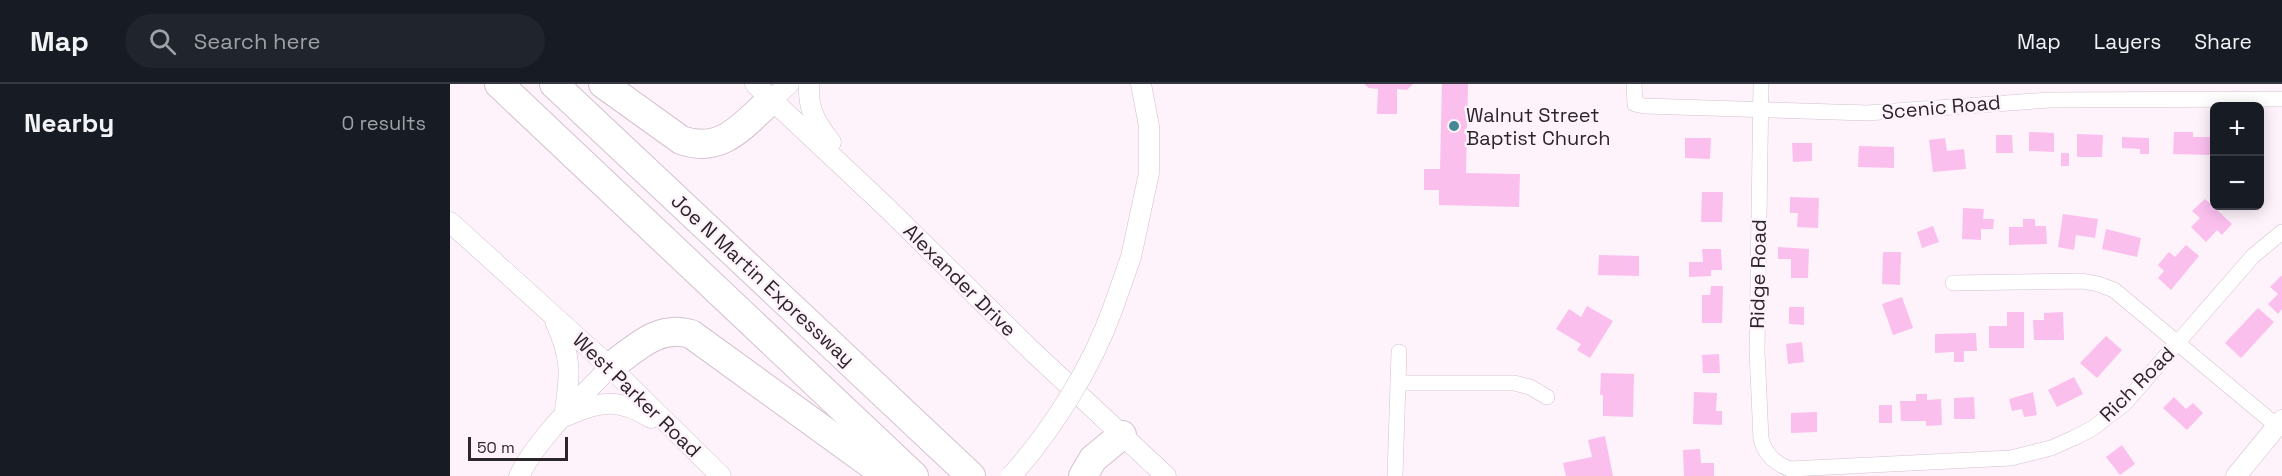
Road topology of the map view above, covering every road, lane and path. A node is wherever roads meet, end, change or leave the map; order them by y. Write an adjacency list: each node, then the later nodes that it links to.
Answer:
1 (499, 84): 29 (highway, Joe N Martin Expressway)
2 (554, 84): 30 (highway, Joe N Martin Expressway)
3 (603, 84): 8 (highway)
4 (809, 84): 11 (street)
5 (1141, 84): 31 (street, bridge)
6 (1634, 84): 10 (street, Scenic Road)
7 (1761, 84): 10 (street, Ridge Road)
8 (772, 89): 11 (street, Alexander Drive)
9 (2282, 99): 10 (street, Scenic Road)
10 (1761, 110): 25 (street, Ridge Road)
11 (885, 206): 24 (street, Alexander Drive)
12 (450, 222): 15 (street, West Parker Road)
13 (2282, 232): 16 (street, Rich Road)
14 (1953, 283): 16 (street)
15 (552, 314): 18 (street, West Parker Road); 21 (street)
16 (2179, 342): 22 (street); 25 (street, Rich Road)
17 (1399, 352): 19 (street)
18 (610, 367): 21 (street); 23 (street, West Parker Road); 28 (highway)
19 (1398, 383): 20 (street); 34 (street)
20 (1547, 397)
21 (564, 417): 23 (street); 26 (street)
22 (2279, 423): 35 (street)
23 (677, 434): 27 (street, West Parker Road)
24 (1122, 435): 32 (highway); 33 (street, Alexander Drive)
25 (1773, 459)
26 (519, 476)
27 (721, 476)
28 (887, 476)
29 (914, 476)
30 (971, 476)
31 (1011, 476)
32 (1083, 476)
33 (1166, 476)
34 (1395, 476)
35 (2236, 476)

